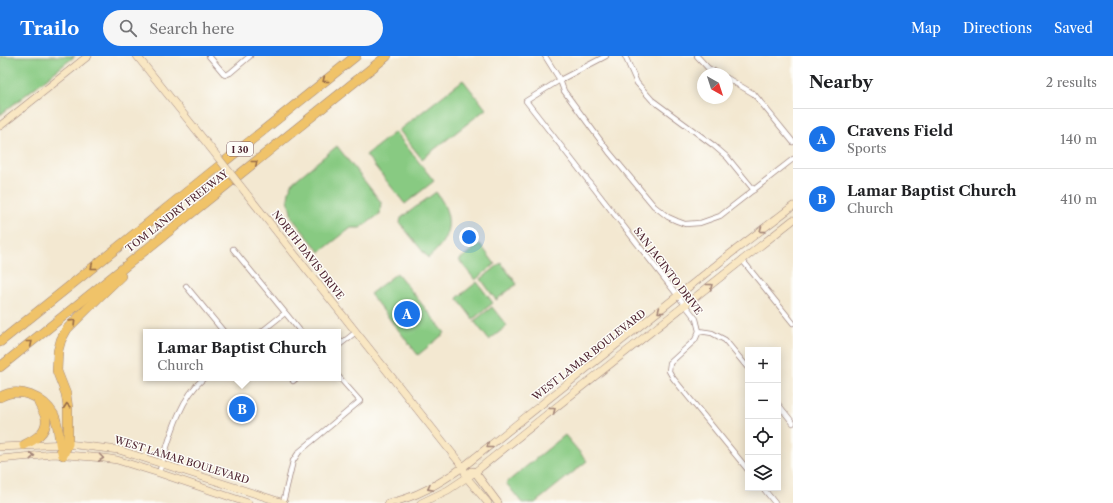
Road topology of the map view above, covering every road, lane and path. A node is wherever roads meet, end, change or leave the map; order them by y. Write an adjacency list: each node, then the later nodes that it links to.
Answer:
1 (88, 56): 14 (main road)
2 (138, 56): 35 (main road, NORTH DAVIS DRIVE, bridge)
3 (209, 56): 4 (street)
4 (250, 56)
5 (356, 56): 24 (highway, TOM LANDRY FREEWAY / I 30, one-way to 24)
6 (387, 56): 18 (highway, TOM LANDRY FREEWAY / I 30, one-way to 6)
7 (545, 56): 12 (street)
8 (606, 56): 12 (street)
9 (625, 56): 17 (street)
10 (698, 56): 11 (street)
11 (708, 68)
12 (560, 80): 17 (street); 25 (street, SAN JACINTO DRIVE)
13 (733, 82): 15 (street)
14 (0, 126)
15 (793, 142)
16 (793, 159): 17 (street)
17 (754, 190)
18 (214, 196): 40 (highway, TOM LANDRY FREEWAY / I 30, one-way to 18); 48 (highway, one-way to 18)
19 (793, 206): 25 (main road, WEST LAMAR BOULEVARD, one-way to 25)
20 (793, 220): 22 (main road, WEST LAMAR BOULEVARD)
21 (233, 249): 27 (street)
22 (743, 261): 26 (main road, WEST LAMAR BOULEVARD, one-way to 22); 29 (street)
23 (186, 286): 31 (street)
24 (58, 296): 36 (highway); 37 (highway, TOM LANDRY FREEWAY / I 30)
25 (678, 297): 26 (street, SAN JACINTO DRIVE); 28 (main road, WEST LAMAR BOULEVARD, one-way to 28)
26 (685, 306): 30 (main road, WEST LAMAR BOULEVARD); 34 (street, SAN JACINTO DRIVE)
27 (285, 313): 32 (street); 33 (street)
28 (649, 320): 30 (main road); 55 (main road, WEST LAMAR BOULEVARD, one-way to 55)
29 (793, 323)
30 (656, 328): 56 (main road, WEST LAMAR BOULEVARD, one-way to 30)
31 (222, 329)
32 (265, 329)
33 (298, 329)
34 (699, 331): 39 (street); 54 (street, SAN JACINTO DRIVE)
35 (356, 332): 38 (street); 55 (main road, NORTH DAVIS DRIVE)
36 (0, 334)
37 (0, 342)
38 (341, 344)
39 (745, 364)
40 (0, 367)
41 (341, 379): 62 (street)
42 (201, 381): 53 (street)
43 (0, 397): 44 (highway)
44 (36, 398): 47 (highway); 49 (highway)
45 (781, 408): 46 (street)
46 (793, 423)
47 (59, 444): 48 (main road, WEST LAMAR BOULEVARD); 49 (main road, WEST LAMAR BOULEVARD); 51 (highway)
48 (68, 444): 51 (highway); 53 (main road, WEST LAMAR BOULEVARD)
49 (24, 445): 50 (main road, WEST LAMAR BOULEVARD)
50 (0, 447)
51 (62, 455): 52 (main road, WEST LAMAR BOULEVARD, one-way to 51); 57 (main road, WEST LAMAR BOULEVARD, one-way to 57)
52 (0, 459)
53 (162, 463): 57 (street); 62 (main road, WEST LAMAR BOULEVARD)
54 (745, 466)
55 (463, 467): 56 (main road, NORTH DAVIS DRIVE); 58 (main road, NORTH DAVIS DRIVE); 63 (main road, WEST LAMAR BOULEVARD, one-way to 63)
56 (475, 472): 58 (main road, WEST LAMAR BOULEVARD); 65 (main road)
57 (159, 473): 61 (main road, WEST LAMAR BOULEVARD)
58 (468, 478): 60 (main road, NORTH DAVIS DRIVE); 64 (main road, WEST LAMAR BOULEVARD)
59 (765, 491): 66 (street)
60 (487, 502)
61 (248, 503)
62 (283, 503)
63 (388, 503)
64 (421, 503)
65 (498, 503)
66 (775, 503)

